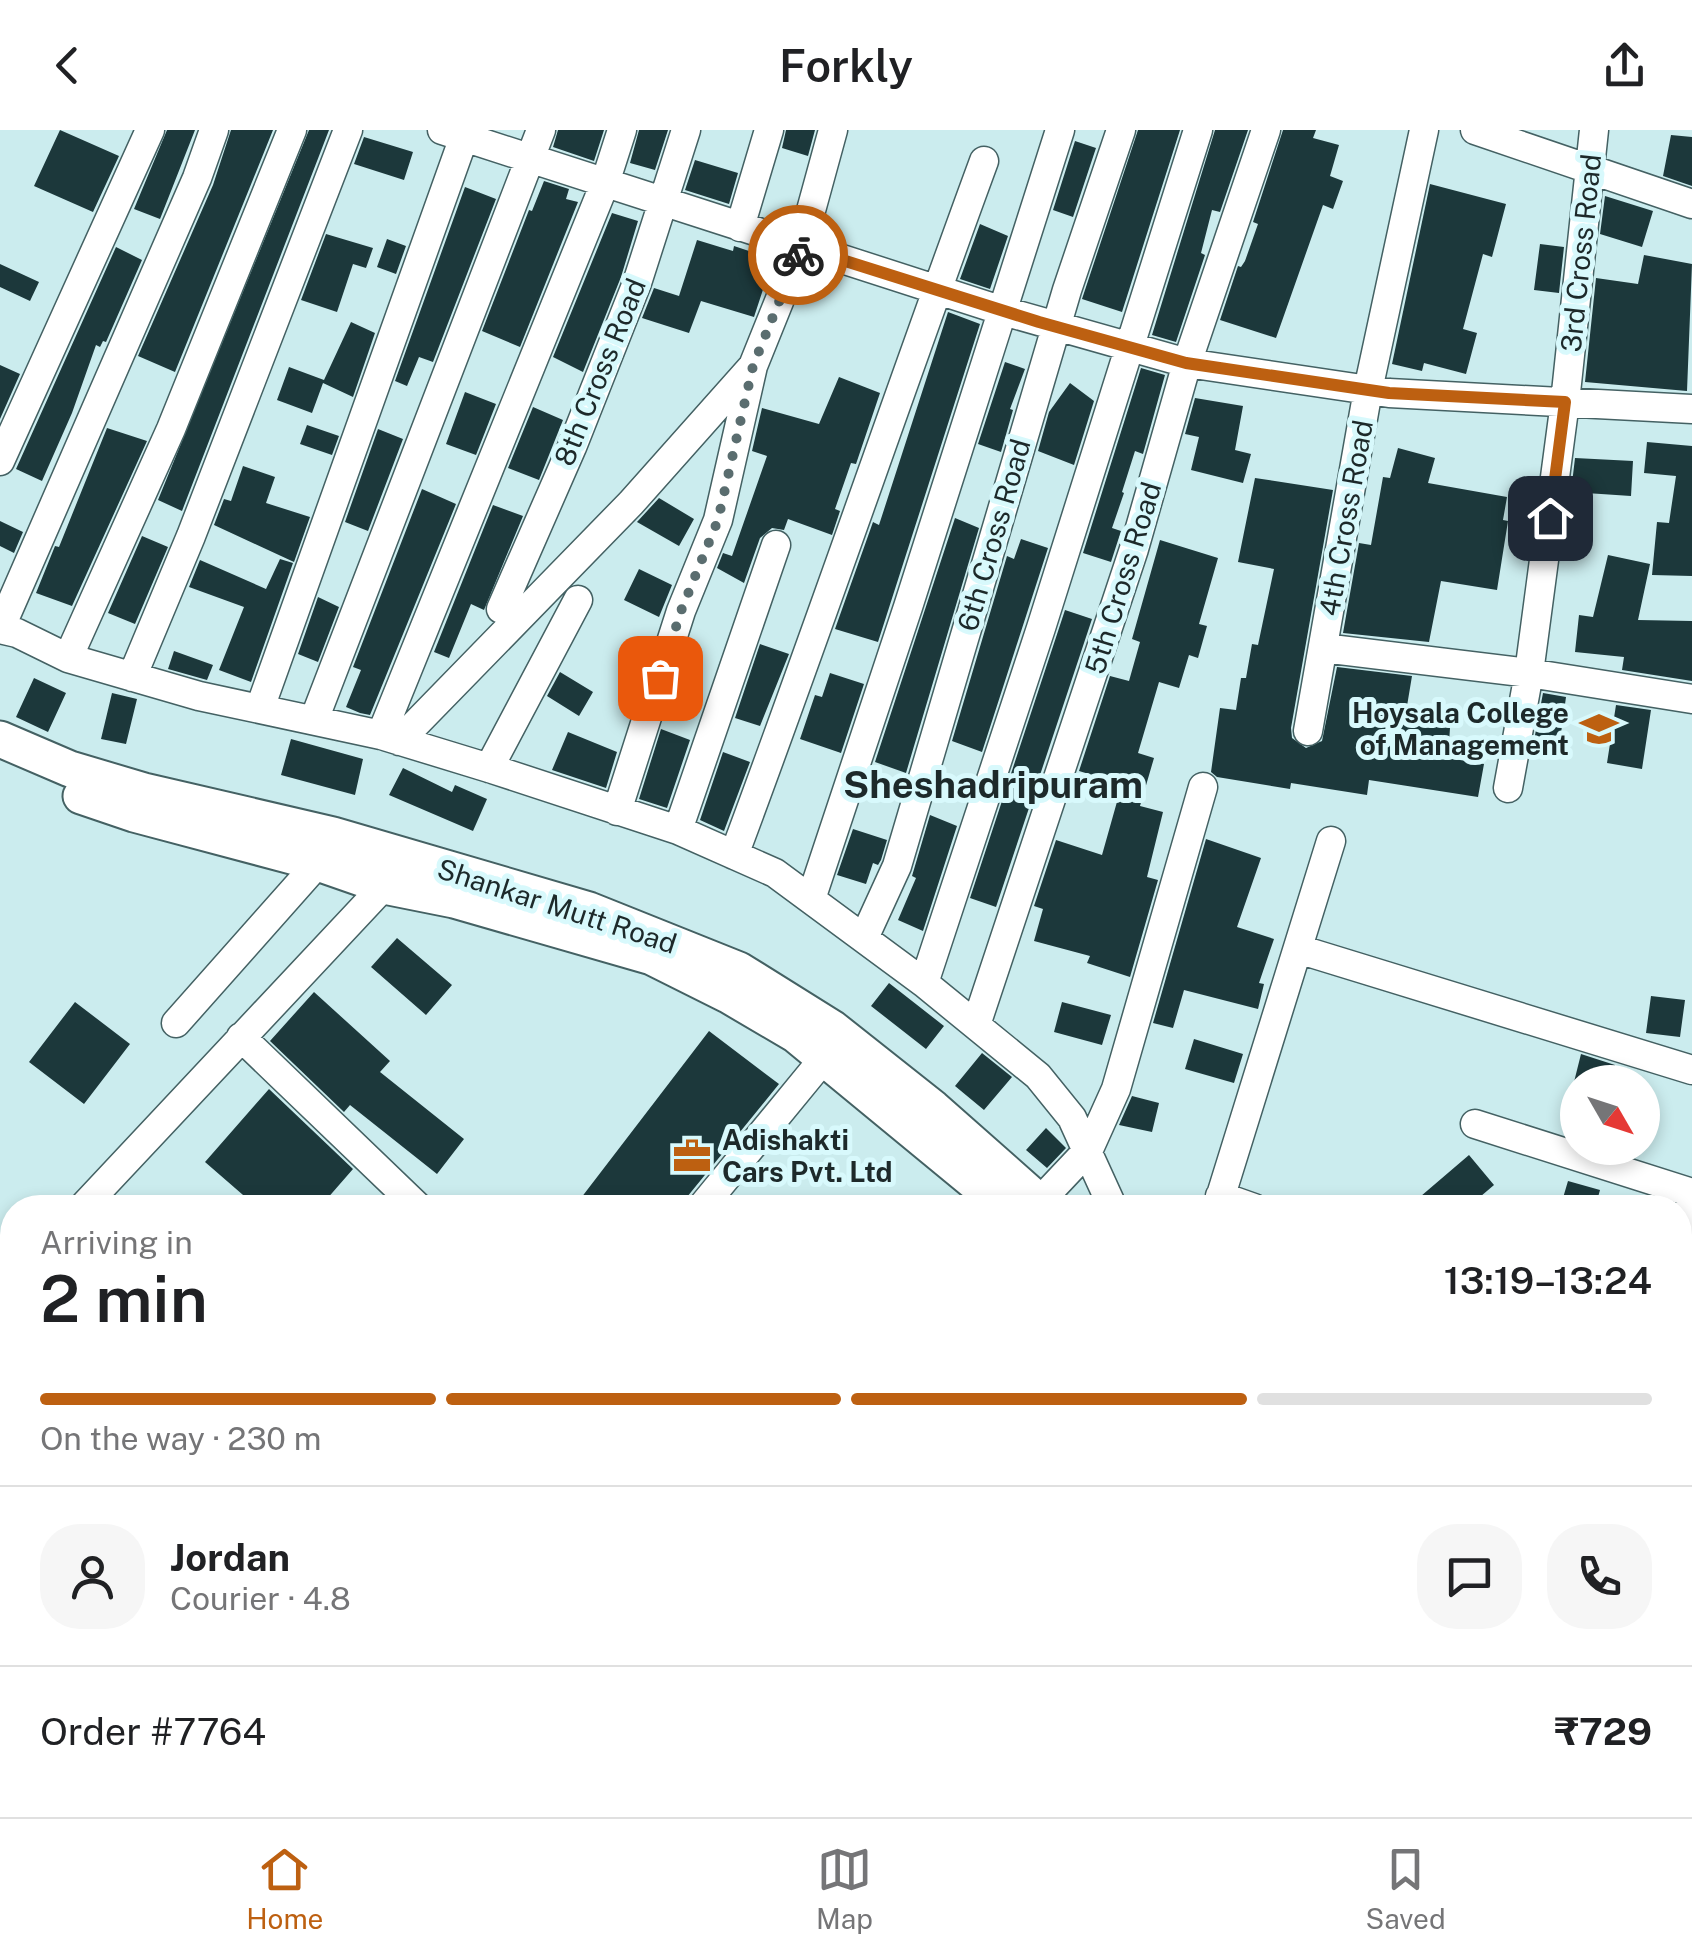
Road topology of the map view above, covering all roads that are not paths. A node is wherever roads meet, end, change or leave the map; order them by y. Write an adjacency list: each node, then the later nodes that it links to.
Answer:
1 (150, 130): 35 (street)
2 (214, 130): 39 (street)
3 (292, 130): 41 (street)
4 (348, 130): 43 (street)
5 (541, 130): 18 (street)
6 (622, 130): 21 (street)
7 (686, 130): 22 (street, 8th Cross Road)
8 (769, 130): 24 (street)
9 (833, 130): 25 (street)
10 (1060, 130): 27 (street)
11 (1121, 130): 28 (street, 6th Cross Road)
12 (1198, 130): 29 (street)
13 (1266, 130): 30 (street, 5th Cross Road)
14 (1424, 130): 32 (street, 4th Cross Road)
15 (1474, 130): 20 (street)
16 (1594, 130): 20 (street, 3rd Cross Road)
17 (453, 134): 18 (street); 45 (street)
18 (530, 158): 21 (street); 46 (street)
19 (984, 162): 26 (street)
20 (1592, 171): 23 (street); 33 (street, 3rd Cross Road)
21 (605, 183): 22 (street); 48 (street)
22 (663, 202): 24 (street); 38 (street, 8th Cross Road)
23 (1692, 204)
24 (740, 227): 25 (street)
25 (801, 247): 26 (street); 31 (street)
26 (937, 290): 27 (street); 57 (street)
27 (1000, 310): 28 (street); 60 (street)
28 (1056, 327): 29 (street); 61 (street, 6th Cross Road)
29 (1128, 347): 30 (street); 64 (street)
30 (1186, 363): 32 (street); 66 (street, 5th Cross Road)
31 (753, 366): 48 (street); 54 (street)
32 (1368, 390): 33 (street); 40 (street, 4th Cross Road)
33 (1565, 402): 34 (street); 42 (street, 3rd Cross Road)
34 (1692, 409)
35 (0, 461)
36 (776, 544): 55 (street)
37 (578, 600): 51 (street)
38 (502, 609)
39 (0, 629): 41 (street)
40 (1323, 648): 42 (street); 47 (street, 4th Cross Road)
41 (68, 658): 43 (street)
42 (1529, 673): 44 (street); 53 (street, 3rd Cross Road)
43 (132, 676): 45 (street)
44 (1692, 699)
45 (260, 708): 46 (street)
46 (314, 720): 48 (street)
47 (1308, 731)
48 (390, 738): 51 (street)
49 (0, 739): 63 (main road, Shankar Mutt Road)
50 (0, 764): 58 (main road, Shankar Mutt Road)
51 (490, 768): 54 (street)
52 (1202, 787): 71 (street)
53 (1508, 788)
54 (617, 811): 55 (street)
55 (678, 830): 57 (street)
56 (1331, 840): 62 (street)
57 (734, 856): 60 (street)
58 (318, 863): 59 (main road, Shankar Mutt Road); 65 (street)
59 (384, 886): 63 (main road, Shankar Mutt Road); 67 (street)
60 (811, 900): 61 (street)
61 (864, 938): 64 (street)
62 (1298, 949): 69 (street); 80 (street)
63 (734, 982): 68 (main road, Shankar Mutt Road); 77 (main road, Shankar Mutt Road)
64 (924, 982): 66 (street)
65 (176, 1023)
66 (976, 1024): 71 (street)
67 (242, 1037): 73 (street); 74 (street)
68 (826, 1057): 75 (street); 76 (main road, Shankar Mutt Road)
69 (1692, 1070)
70 (1476, 1124): 72 (street)
71 (1088, 1149): 78 (street); 79 (street)
72 (1692, 1193)
73 (94, 1195)
74 (406, 1195)
75 (712, 1195)
76 (1017, 1195)
77 (1021, 1195)
78 (1041, 1195)
79 (1108, 1195)
80 (1220, 1195)

